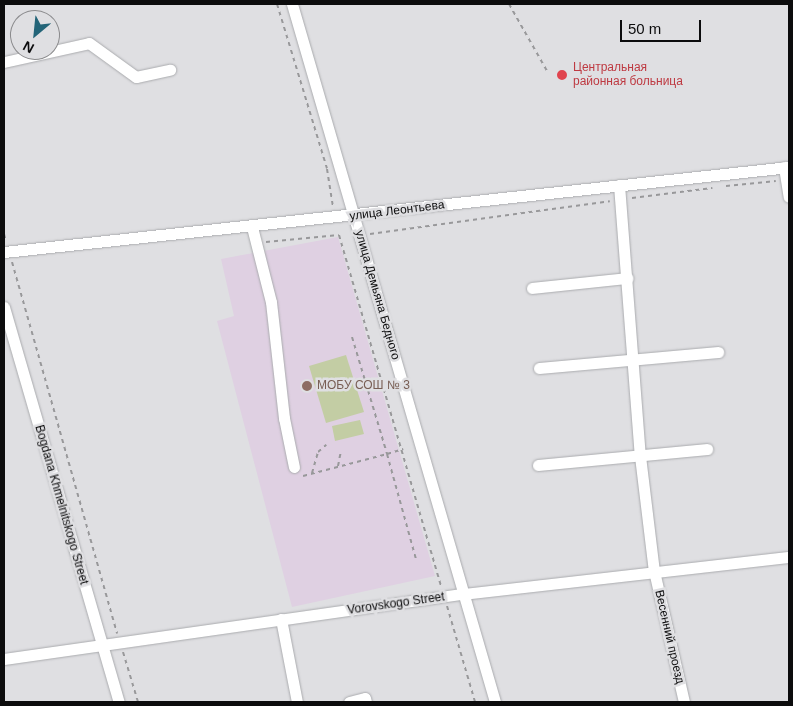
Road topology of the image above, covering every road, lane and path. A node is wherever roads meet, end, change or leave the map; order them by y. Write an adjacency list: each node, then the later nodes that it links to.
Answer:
1 (277, 4): 13 (path)
2 (292, 4): 12 (street, улица Демьяна Бедного)
3 (509, 4): 6 (path)
4 (4, 62): 5 (street)
5 (170, 70)
6 (547, 71)
7 (786, 167): 8 (street); 9 (street, улица Леонтьева)
8 (786, 180): 10 (street); 11 (path)
9 (619, 185): 11 (street, Весенний проезд); 12 (street, улица Леонтьева)
10 (789, 197)
11 (620, 199): 17 (path); 21 (street, Весенний проезд)
12 (355, 216): 13 (street, улица Леонтьева); 17 (street, улица Демьяна Бедного)
13 (335, 218): 14 (street, улица Леонтьева); 16 (path)
14 (252, 226): 19 (street); 20 (street, улица Леонтьева)
15 (4, 234): 20 (path)
16 (339, 235): 18 (path); 19 (path)
17 (360, 235): 18 (path); 43 (street, улица Демьяна Бедного)
18 (340, 240): 30 (path)
19 (256, 244): 36 (street)
20 (6, 252): 46 (path)
21 (627, 278): 22 (street); 27 (street, Весенний проезд)
22 (532, 288)
23 (4, 307): 25 (street, Bogdana Khmelnitskogo Street)
24 (352, 338): 33 (path)
25 (8, 341): 47 (street, Bogdana Khmelnitskogo Street)
26 (718, 352): 27 (street)
27 (632, 357): 28 (street); 34 (street, Весенний проезд)
28 (540, 368)
29 (326, 446): 38 (path)
30 (403, 449): 33 (path); 44 (path)
31 (708, 449): 34 (street)
32 (341, 451): 37 (path)
33 (387, 454): 37 (path); 41 (path)
34 (640, 456): 35 (street); 42 (street, Весенний проезд)
35 (538, 465)
36 (294, 467)
37 (338, 467): 38 (path)
38 (312, 474): 39 (path)
39 (303, 476)
40 (789, 557): 42 (street, Vorovskogo Street)
41 (416, 559)
42 (654, 571): 43 (street, Vorovskogo Street); 56 (street, Весенний проезд)
43 (463, 594): 44 (street, Vorovskogo Street); 55 (street, улица Демьяна Бедного)
44 (444, 597): 45 (street, Vorovskogo Street); 54 (path)
45 (281, 619): 46 (street, Vorovskogo Street); 51 (street)
46 (120, 641): 47 (street, Vorovskogo Street); 50 (path)
47 (102, 644): 48 (street, Vorovskogo Street); 49 (street, Bogdana Khmelnitskogo Street)
48 (4, 659)
49 (119, 702)
50 (138, 702)
51 (297, 702)
52 (350, 702): 53 (street)
53 (366, 702)
54 (475, 702)
55 (494, 702)
56 (684, 702)

